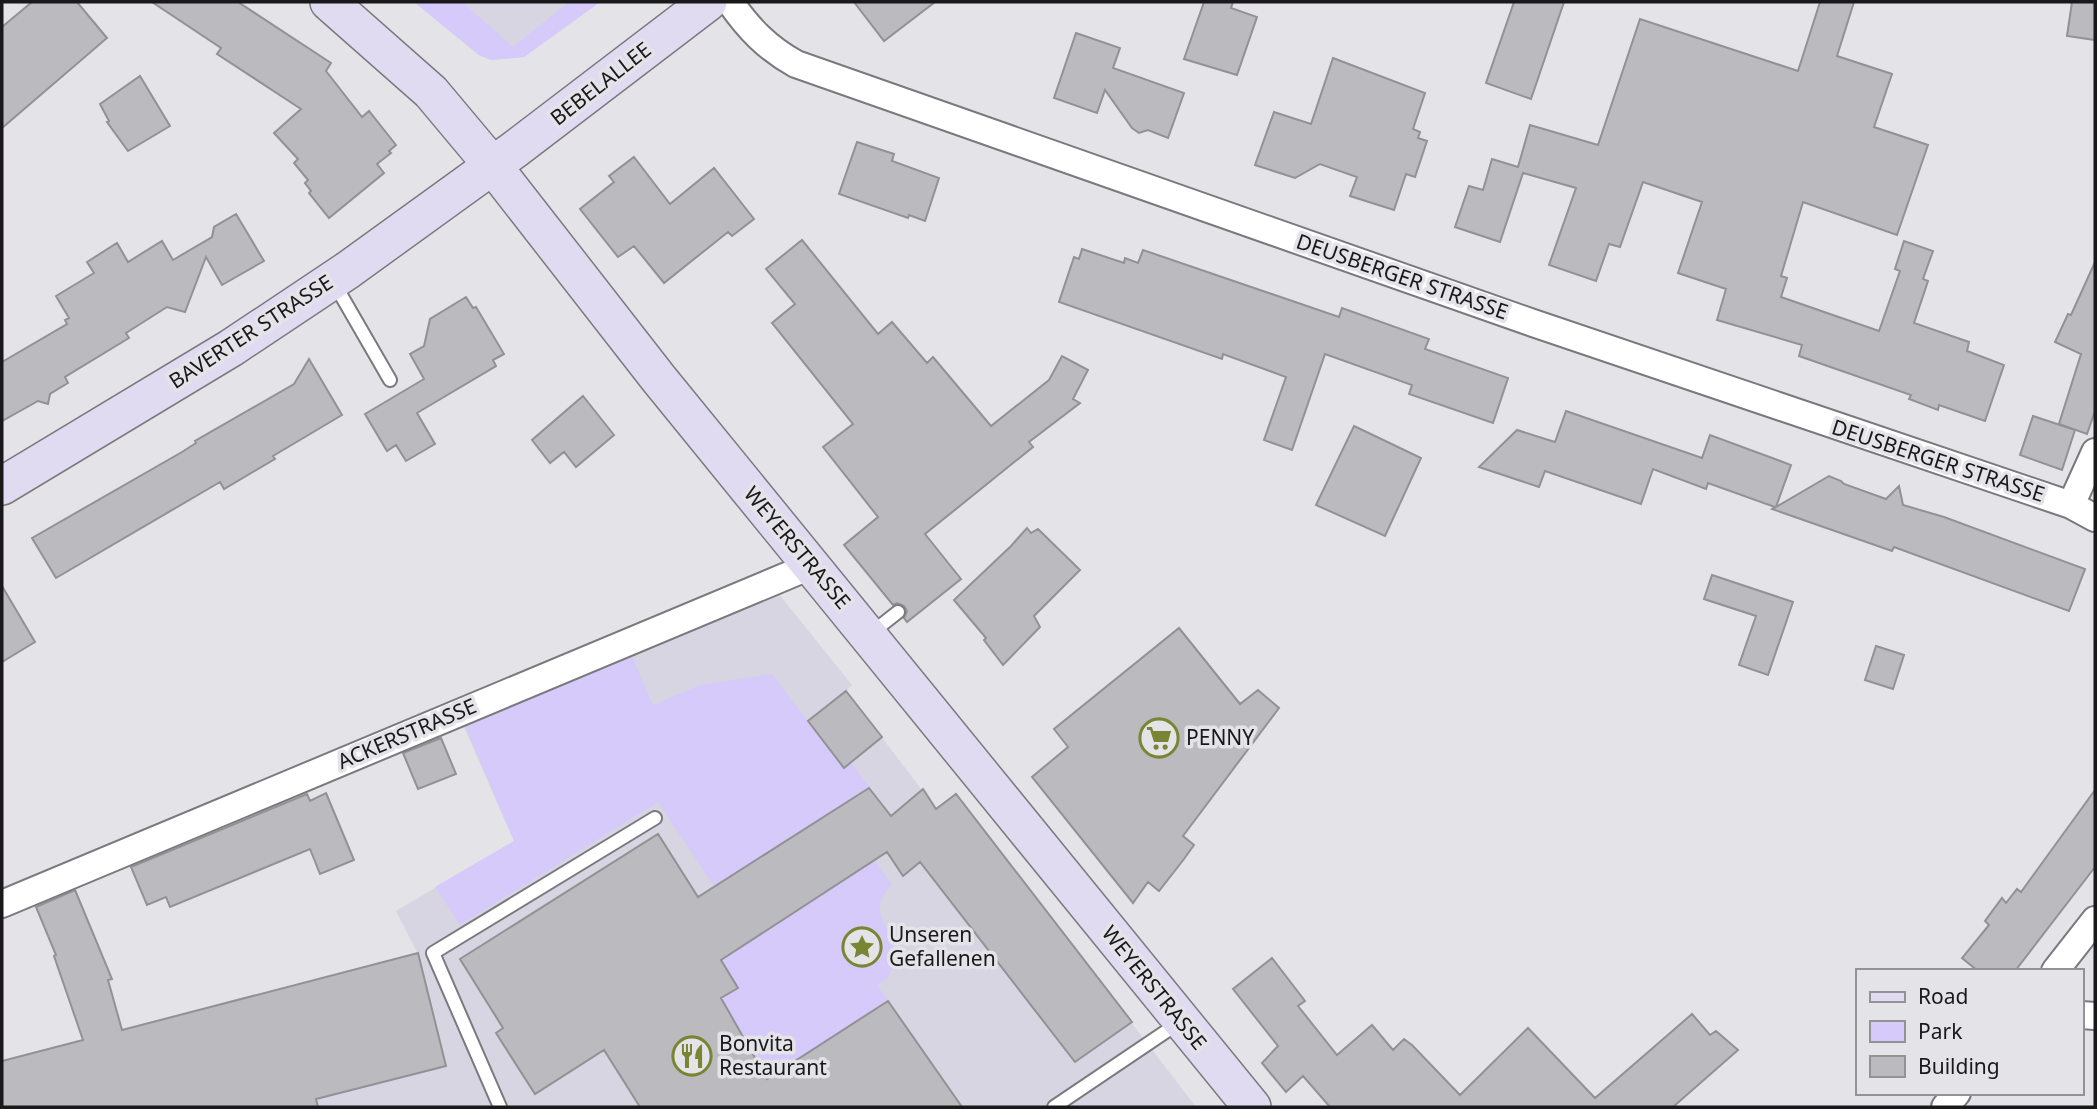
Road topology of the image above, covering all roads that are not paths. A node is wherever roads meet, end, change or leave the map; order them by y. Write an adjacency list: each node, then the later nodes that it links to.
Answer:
1 (329, 2): 4 (main road, WEYERSTRASSE)
2 (708, 2): 4 (main road, BEBELALLEE)
3 (730, 2): 9 (street, DEUSBERGER STRASSE)
4 (493, 166): 5 (main road, BAVERTER STRASSE); 11 (main road, WEYERSTRASSE)
5 (331, 280): 6 (lane); 8 (main road, BAVERTER STRASSE)
6 (390, 380)
7 (2095, 452): 9 (street)
8 (2, 486)
9 (2071, 505): 10 (street, DEUSBERGER STRASSE)
10 (2095, 518)
11 (813, 565): 13 (main road, WEYERSTRASSE); 15 (street, ACKERSTRASSE)
12 (898, 612): 13 (lane)
13 (869, 635): 18 (main road, WEYERSTRASSE)
14 (655, 818): 19 (lane)
15 (2, 904)
16 (2095, 920): 17 (street)
17 (2057, 969)
18 (1180, 1022): 20 (lane); 21 (main road, WEYERSTRASSE)
19 (500, 1107)
20 (1054, 1107)
21 (1252, 1107)

